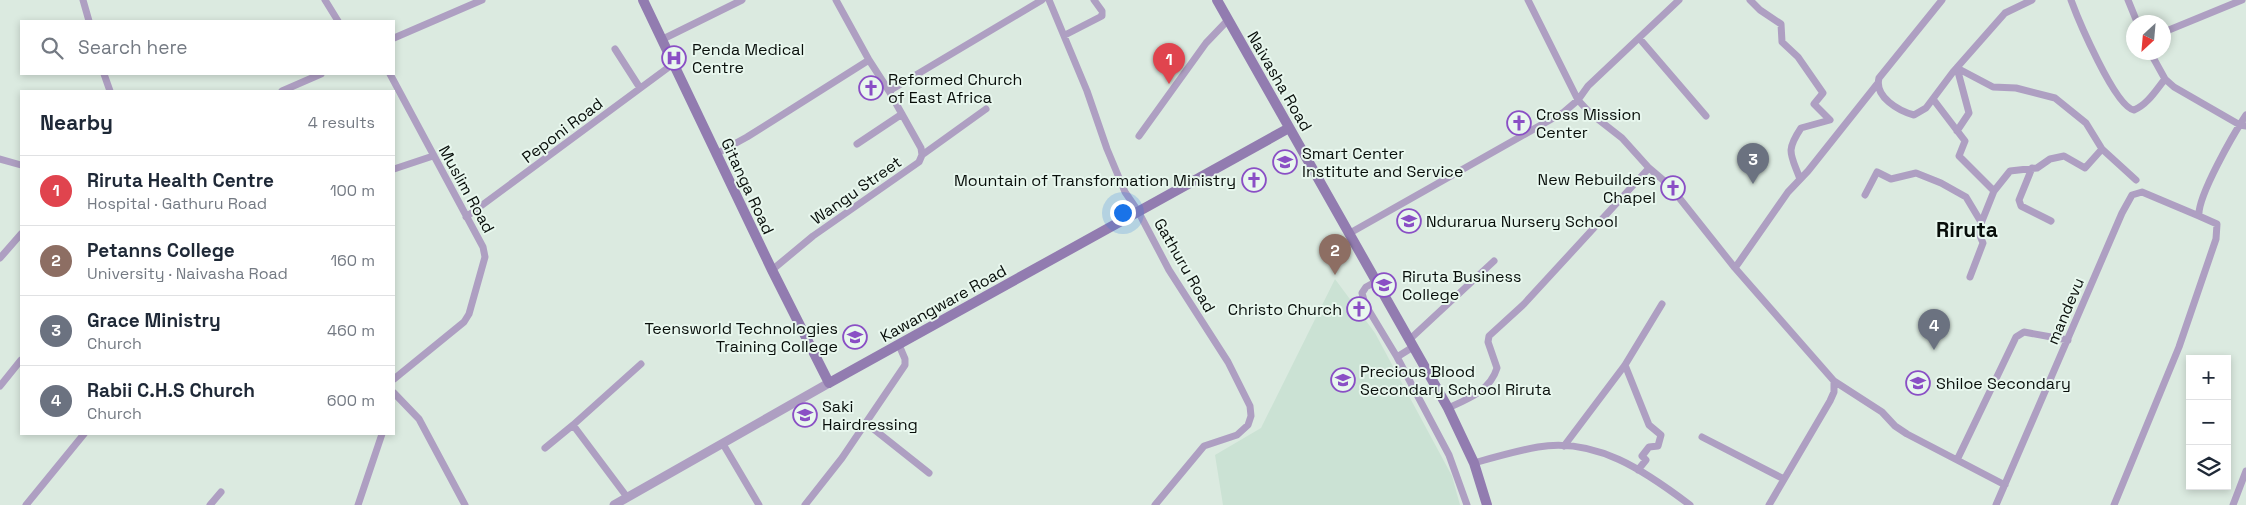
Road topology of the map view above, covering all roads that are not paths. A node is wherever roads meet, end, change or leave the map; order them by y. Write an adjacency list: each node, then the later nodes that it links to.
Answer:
1 (82, 0): 20 (street)
2 (325, 0): 21 (street)
3 (482, 0): 25 (street)
4 (643, 0): 27 (main road, Gitanga Road)
5 (742, 0): 27 (street)
6 (836, 0): 29 (street, Wangu Street)
7 (1042, 0): 41 (street)
8 (1049, 0): 24 (street, Gathuru Road)
9 (1094, 0): 24 (street)
10 (1218, 0): 22 (main road, Naivasha Road)
11 (1528, 0): 43 (street)
12 (1678, 0): 26 (street)
13 (1750, 0): 62 (street)
14 (1942, 0): 37 (street)
15 (2032, 0): 32 (street)
16 (2071, 0): 36 (street)
17 (2128, 0): 19 (street)
18 (2242, 0): 23 (street)
19 (2134, 15)
20 (89, 20)
21 (337, 20)
22 (1228, 20): 49 (main road, Naivasha Road); 51 (street)
23 (2171, 29)
24 (1065, 35): 66 (street, Gathuru Road)
25 (395, 38)
26 (1639, 38): 43 (street); 47 (street)
27 (661, 40): 31 (main road, Gitanga Road)
28 (615, 49): 38 (street)
29 (869, 60): 41 (street, Wangu Street); 54 (street)
30 (2154, 60): 36 (street)
31 (673, 64): 38 (street, Peponi Road); 54 (main road, Gitanga Road)
32 (1956, 68): 42 (street); 50 (street); 53 (street)
33 (104, 75): 39 (street)
34 (319, 75): 40 (street)
35 (391, 75): 56 (street, Muslim Road)
36 (2165, 79): 48 (street)
37 (1878, 83): 42 (street); 62 (street)
38 (640, 88): 68 (street, Peponi Road)
39 (110, 90)
40 (284, 90)
41 (889, 91): 45 (street, Wangu Street)
42 (1933, 99): 50 (street)
43 (1578, 100): 59 (street); 71 (street)
44 (986, 108): 55 (street)
45 (902, 114): 52 (street); 55 (street, Wangu Street)
46 (2246, 114): 48 (street)
47 (1706, 116)
48 (2243, 125): 67 (street)
49 (1289, 128): 66 (main road, Kawangware Road); 71 (main road, Naivasha Road)
50 (1957, 131): 64 (street)
51 (1139, 136)
52 (857, 144)
53 (2102, 150): 60 (street); 63 (street)
54 (716, 154): 76 (main road, Gitanga Road)
55 (922, 155): 76 (street, Wangu Street)
56 (433, 156): 61 (street); 68 (street, Muslim Road)
57 (0, 158): 58 (street)
58 (20, 166)
59 (1649, 168): 75 (street); 92 (street)
60 (2032, 168): 64 (street); 69 (street)
61 (395, 169)
62 (1800, 179): 75 (street)
63 (2136, 180)
64 (1994, 191): 70 (street)
65 (1865, 195): 70 (street)
66 (1138, 211): 82 (main road, Kawangware Road); 117 (street, Gathuru Road)
67 (2199, 216): 80 (street, mandevu); 123 (street, mandevu)
68 (466, 217): 87 (street, Muslim Road)
69 (2051, 221)
70 (1982, 222): 77 (street)
71 (1350, 233): 78 (main road, Naivasha Road)
72 (20, 235): 73 (street)
73 (0, 258)
74 (1494, 261): 81 (street)
75 (1735, 268): 88 (street)
76 (772, 270): 89 (main road, Gitanga Road)
77 (1970, 277)
78 (1376, 281): 81 (main road, Naivasha Road); 83 (street)
79 (1662, 304): 86 (street)
80 (2068, 340): 101 (street); 107 (street, mandevu)
81 (1411, 343): 83 (street); 92 (main road, Naivasha Road)
82 (899, 345): 89 (main road, Kawangware Road); 93 (street)
83 (1397, 357): 118 (street)
84 (20, 361): 90 (street)
85 (640, 364): 94 (street)
86 (1626, 365): 99 (street); 103 (street)
87 (395, 377)
88 (1834, 381): 101 (street); 106 (street)
89 (829, 383): 98 (street, Kawangware Road)
90 (0, 386)
91 (395, 397): 113 (street)
92 (1448, 408): 102 (main road, Naivasha Road)
93 (866, 423): 105 (street); 116 (street)
94 (572, 425): 100 (street); 109 (street)
95 (83, 435): 110 (street)
96 (382, 435): 112 (street)
97 (1702, 437): 106 (street)
98 (723, 444): 109 (street, Kawangware Road); 115 (street)
99 (1564, 446): 102 (street); 103 (street)
100 (544, 448)
101 (1957, 460): 107 (street)
102 (1474, 463): 119 (main road, Naivasha Road)
103 (1638, 470): 120 (street)
104 (2246, 471): 124 (street)
105 (929, 473)
106 (1784, 479): 121 (street)
107 (2005, 485): 122 (street, mandevu)
108 (221, 492): 111 (street)
109 (627, 497): 114 (street, Kawangware Road)
110 (26, 505)
111 (210, 505)
112 (358, 505)
113 (465, 505)
114 (614, 505)
115 (759, 505)
116 (805, 505)
117 (1155, 505)
118 (1467, 505)
119 (1487, 505)
120 (1690, 505)
121 (1769, 505)
122 (1996, 505)
123 (2114, 505)
124 (2233, 505)

